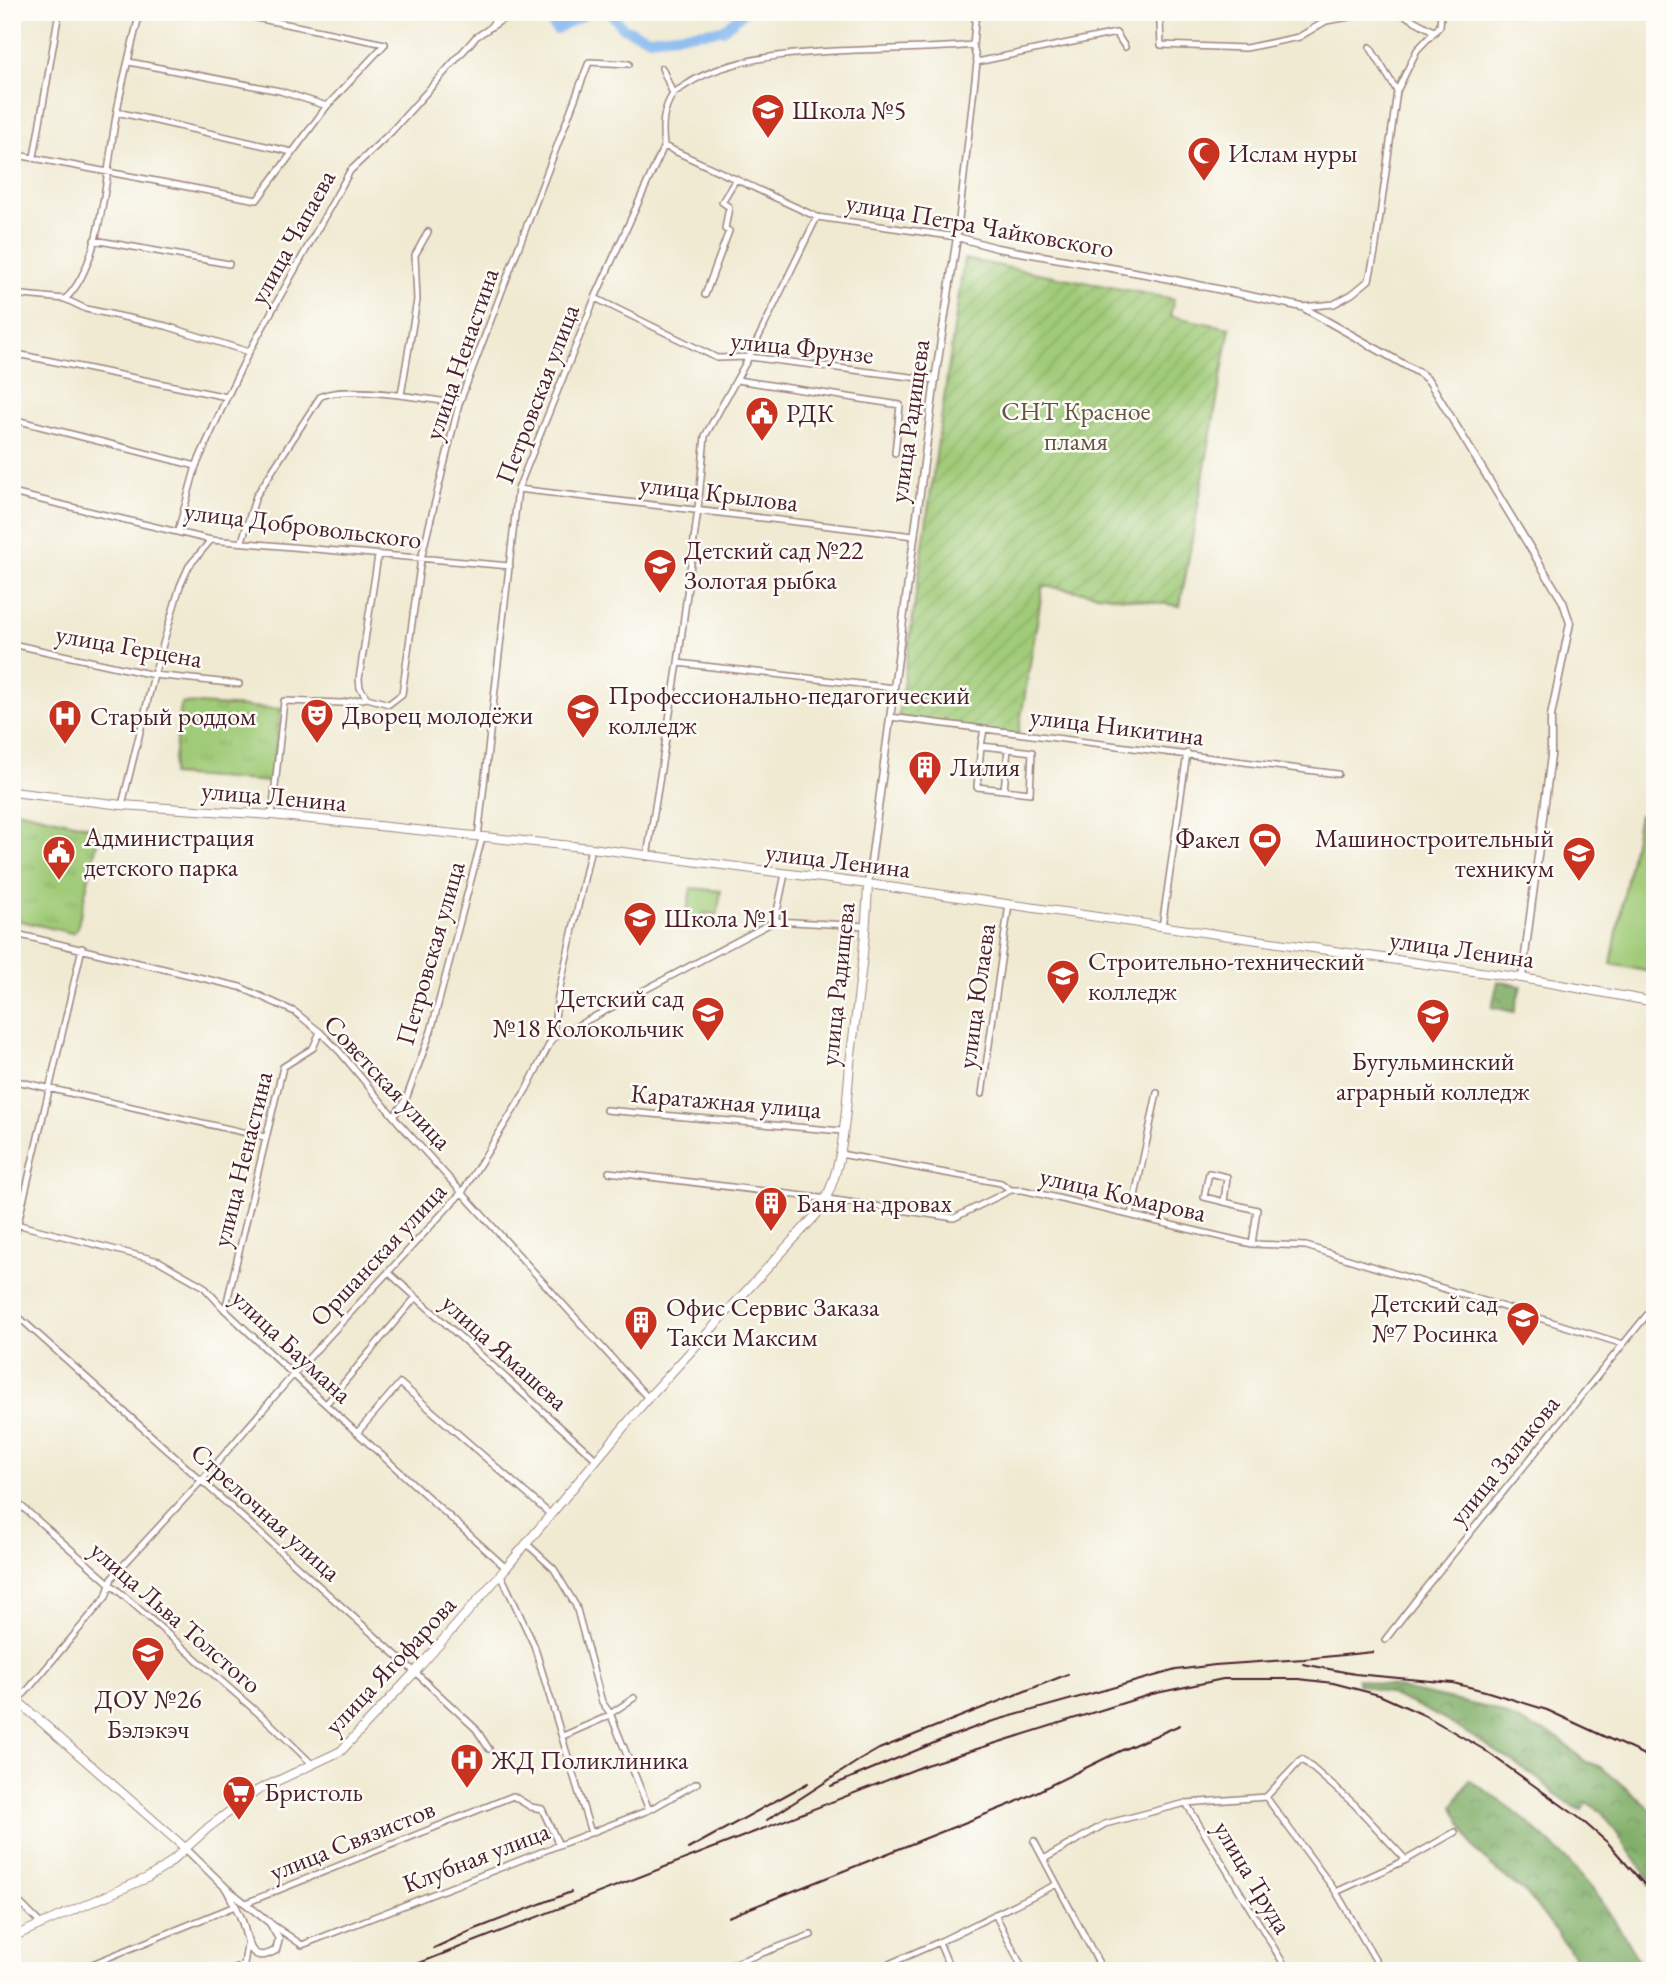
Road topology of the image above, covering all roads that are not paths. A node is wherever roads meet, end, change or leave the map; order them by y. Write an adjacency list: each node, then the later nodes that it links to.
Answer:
1 (59, 12): 27 (street)
2 (140, 12): 16 (street)
3 (227, 12): 22 (street)
4 (500, 12): 11 (street)
5 (514, 12): 11 (street, улица Чапаева)
6 (976, 12): 13 (street)
7 (1157, 12): 8 (street)
8 (1378, 12)
9 (1394, 12): 12 (street)
10 (1441, 12): 12 (street)
11 (489, 28): 40 (street, улица Чапаева)
12 (1435, 32): 20 (street, улица Петра Чайковского)
13 (973, 45): 17 (street); 21 (street)
14 (1125, 47): 17 (street)
15 (1370, 47): 20 (street)
16 (129, 62): 22 (street); 23 (street)
17 (977, 62): 32 (street)
18 (629, 64): 47 (street, улица Ненастина)
19 (662, 68): 21 (street)
20 (1397, 91): 39 (street, улица Петра Чайковского)
21 (673, 94): 24 (street)
22 (327, 106): 25 (street)
23 (117, 112): 25 (street); 28 (street)
24 (664, 146): 29 (street, улица Петра Чайковского); 37 (street, Петровская улица)
25 (292, 152): 28 (street)
26 (12, 154): 27 (street)
27 (34, 157): 28 (street)
28 (108, 174): 33 (street)
29 (736, 179): 30 (street, улица Петра Чайковского); 36 (street)
30 (817, 217): 32 (street, улица Петра Чайковского); 42 (street)
31 (428, 232): 45 (street)
32 (957, 237): 39 (street, улица Петра Чайковского); 44 (street, улица Радищева)
33 (94, 240): 34 (street); 38 (street)
34 (229, 264)
35 (12, 294): 38 (street)
36 (705, 295)
37 (595, 298): 42 (street, улица Фрунзе); 51 (street, Петровская улица)
38 (65, 299): 40 (street)
39 (1302, 307): 90 (street, улица Петра Чайковского)
40 (249, 352): 46 (street, улица Чапаева)
41 (12, 353): 46 (street)
42 (749, 358): 43 (street); 44 (street, улица Фрунзе)
43 (737, 380): 49 (street); 53 (street)
44 (935, 380): 55 (street, улица Радищева)
45 (401, 395): 47 (street); 57 (street)
46 (227, 397): 50 (street, улица Чапаева)
47 (459, 404): 59 (street, улица Ненастина)
48 (12, 419): 50 (street)
49 (895, 453)
50 (196, 466): 54 (street, улица Чапаева)
51 (519, 489): 53 (street, улица Крылова); 60 (street, Петровская улица)
52 (12, 493): 54 (street, улица Добровольского)
53 (698, 509): 55 (street, улица Крылова); 62 (street)
54 (178, 531): 56 (street, улица Добровольского)
55 (914, 536): 65 (street, улица Радищева)
56 (211, 540): 57 (street, улица Добровольского); 63 (street)
57 (242, 541): 58 (street, улица Добровольского)
58 (378, 556): 59 (street, улица Добровольского); 66 (street)
59 (421, 559): 60 (street, улица Добровольского); 66 (street, улица Ненастина)
60 (510, 566): 79 (street, Петровская улица)
61 (12, 643): 63 (street, улица Герцена)
62 (678, 663): 65 (street); 81 (street)
63 (154, 675): 64 (street, улица Герцена); 77 (street)
64 (239, 684)
65 (894, 688): 67 (street, улица Радищева)
66 (367, 698): 78 (street)
67 (890, 717): 68 (street, улица Никитина); 83 (street, улица Радищева)
68 (984, 729): 69 (street, улица Никитина); 70 (street)
69 (1034, 735): 72 (street); 73 (street, улица Никитина)
70 (981, 746): 71 (street); 75 (street)
71 (1008, 749): 72 (street); 75 (street)
72 (1032, 752): 75 (street)
73 (1187, 753): 74 (street, улица Никитина); 87 (street)
74 (1338, 774)
75 (1004, 790)
76 (12, 792): 77 (main road, улица Ленина)
77 (122, 805): 78 (main road, улица Ленина)
78 (272, 815): 79 (main road, улица Ленина)
79 (480, 837): 80 (main road, улица Ленина); 99 (street, Петровская улица)
80 (591, 848): 81 (main road, улица Ленина); 93 (street, Оршанская улица)
81 (647, 857): 82 (main road, улица Ленина)
82 (785, 874): 83 (main road, улица Ленина); 85 (street)
83 (868, 884): 84 (main road, улица Ленина); 86 (main road, улица Радищева)
84 (1009, 904): 87 (main road, улица Ленина); 97 (street, улица Юлаева)
85 (775, 921): 86 (street); 93 (street)
86 (866, 926): 100 (main road, улица Радищева)
87 (1161, 927): 90 (main road, улица Ленина)
88 (12, 933): 89 (street, Советская улица)
89 (82, 948): 92 (street, Советская улица); 95 (street)
90 (1522, 978): 91 (main road, улица Ленина)
91 (1655, 1002)
92 (320, 1032): 99 (street, Советская улица); 101 (street, улица Ненастина)
93 (552, 1039): 105 (street, Оршанская улица)
94 (12, 1080): 95 (street)
95 (50, 1089): 101 (street); 109 (street)
96 (1157, 1093): 108 (street)
97 (982, 1094)
98 (606, 1110): 100 (street, Каратажная улица)
99 (394, 1116): 105 (street, Советская улица)
100 (842, 1131): 102 (main road, улица Радищева)
101 (265, 1137): 115 (street, улица Ненастина)
102 (840, 1154): 104 (street); 106 (main road, улица Радищева)
103 (608, 1172): 106 (street, улица Комарова)
104 (1011, 1190): 106 (street, улица Комарова); 108 (street, улица Комарова)
105 (463, 1191): 112 (street, Оршанская улица); 120 (street, Советская улица)
106 (828, 1199): 118 (main road, улица Радищева)
107 (1224, 1202): 107 (street); 110 (street)
108 (1131, 1215): 110 (street, улица Комарова)
109 (15, 1224): 111 (street); 115 (street, улица Баумана)
110 (1252, 1244): 117 (street, улица Комарова)
111 (12, 1249)
112 (388, 1272): 113 (street, улица Ямашева); 119 (street, Оршанская улица)
113 (415, 1298): 121 (street); 123 (street, улица Ямашева)
114 (1655, 1305): 117 (street, улица Залакова)
115 (225, 1310): 119 (street, улица Баумана)
116 (12, 1311): 124 (street, Стрелочная улица)
117 (1623, 1344): 130 (street, улица Залакова)
118 (691, 1351): 120 (main road, улица Ягофарова)
119 (293, 1375): 121 (street, улица Баумана); 124 (street, Оршанская улица)
120 (648, 1398): 123 (main road, улица Ягофарова)
121 (326, 1404): 122 (street, улица Баумана)
122 (357, 1433): 126 (street); 128 (street, улица Баумана)
123 (597, 1461): 126 (main road, улица Ягофарова)
124 (202, 1480): 129 (street, Оршанская улица); 131 (street, Стрелочная улица)
125 (12, 1498): 129 (street, улица Льва Толстого)
126 (551, 1515): 127 (main road, улица Ягофарова)
127 (527, 1544): 128 (main road, улица Ягофарова); 134 (street)
128 (503, 1572): 131 (main road, улица Ягофарова); 135 (street)
129 (110, 1586): 133 (street, Оршанская улица); 137 (street, улица Льва Толстого)
130 (1385, 1640)
131 (415, 1672): 136 (street, Стрелочная улица); 137 (main road, улица Ягофарова)
132 (634, 1699): 134 (street)
133 (14, 1700): 146 (main road)
134 (610, 1713): 135 (street); 141 (street)
135 (562, 1737): 143 (street)
136 (489, 1749)
137 (313, 1765): 146 (main road, улица Ягофарова)
138 (696, 1783): 141 (street, Клубная улица)
139 (1266, 1797): 140 (street); 148 (street); 151 (street)
140 (1185, 1803): 147 (street); 169 (street, улица Труда)
141 (649, 1810): 143 (street, Клубная улица)
142 (1455, 1832): 148 (street)
143 (591, 1833): 145 (street, Клубная улица)
144 (1034, 1841): 147 (street)
145 (559, 1845): 153 (street, улица Связистов); 156 (street, Клубная улица)
146 (185, 1848): 150 (street); 157 (main road, улица Ягофарова)
147 (1044, 1858): 149 (street)
148 (1406, 1860): 151 (street)
149 (1058, 1884): 155 (street); 168 (street)
150 (226, 1888): 153 (street); 154 (street)
151 (1336, 1892): 170 (street)
152 (12, 1895): 157 (street)
153 (246, 1903): 156 (street)
154 (235, 1906): 161 (street); 162 (street)
155 (995, 1914): 160 (street); 167 (street)
156 (270, 1923): 161 (street)
157 (42, 1925): 159 (main road, улица Ягофарова)
158 (811, 1935): 164 (street)
159 (12, 1937)
160 (939, 1942): 165 (street); 166 (street)
161 (247, 1944): 163 (street)
162 (75, 1971)
163 (230, 1971)
164 (714, 1971)
165 (873, 1971)
166 (951, 1971)
167 (1024, 1971)
168 (1103, 1971)
169 (1287, 1971)
170 (1382, 1971)

